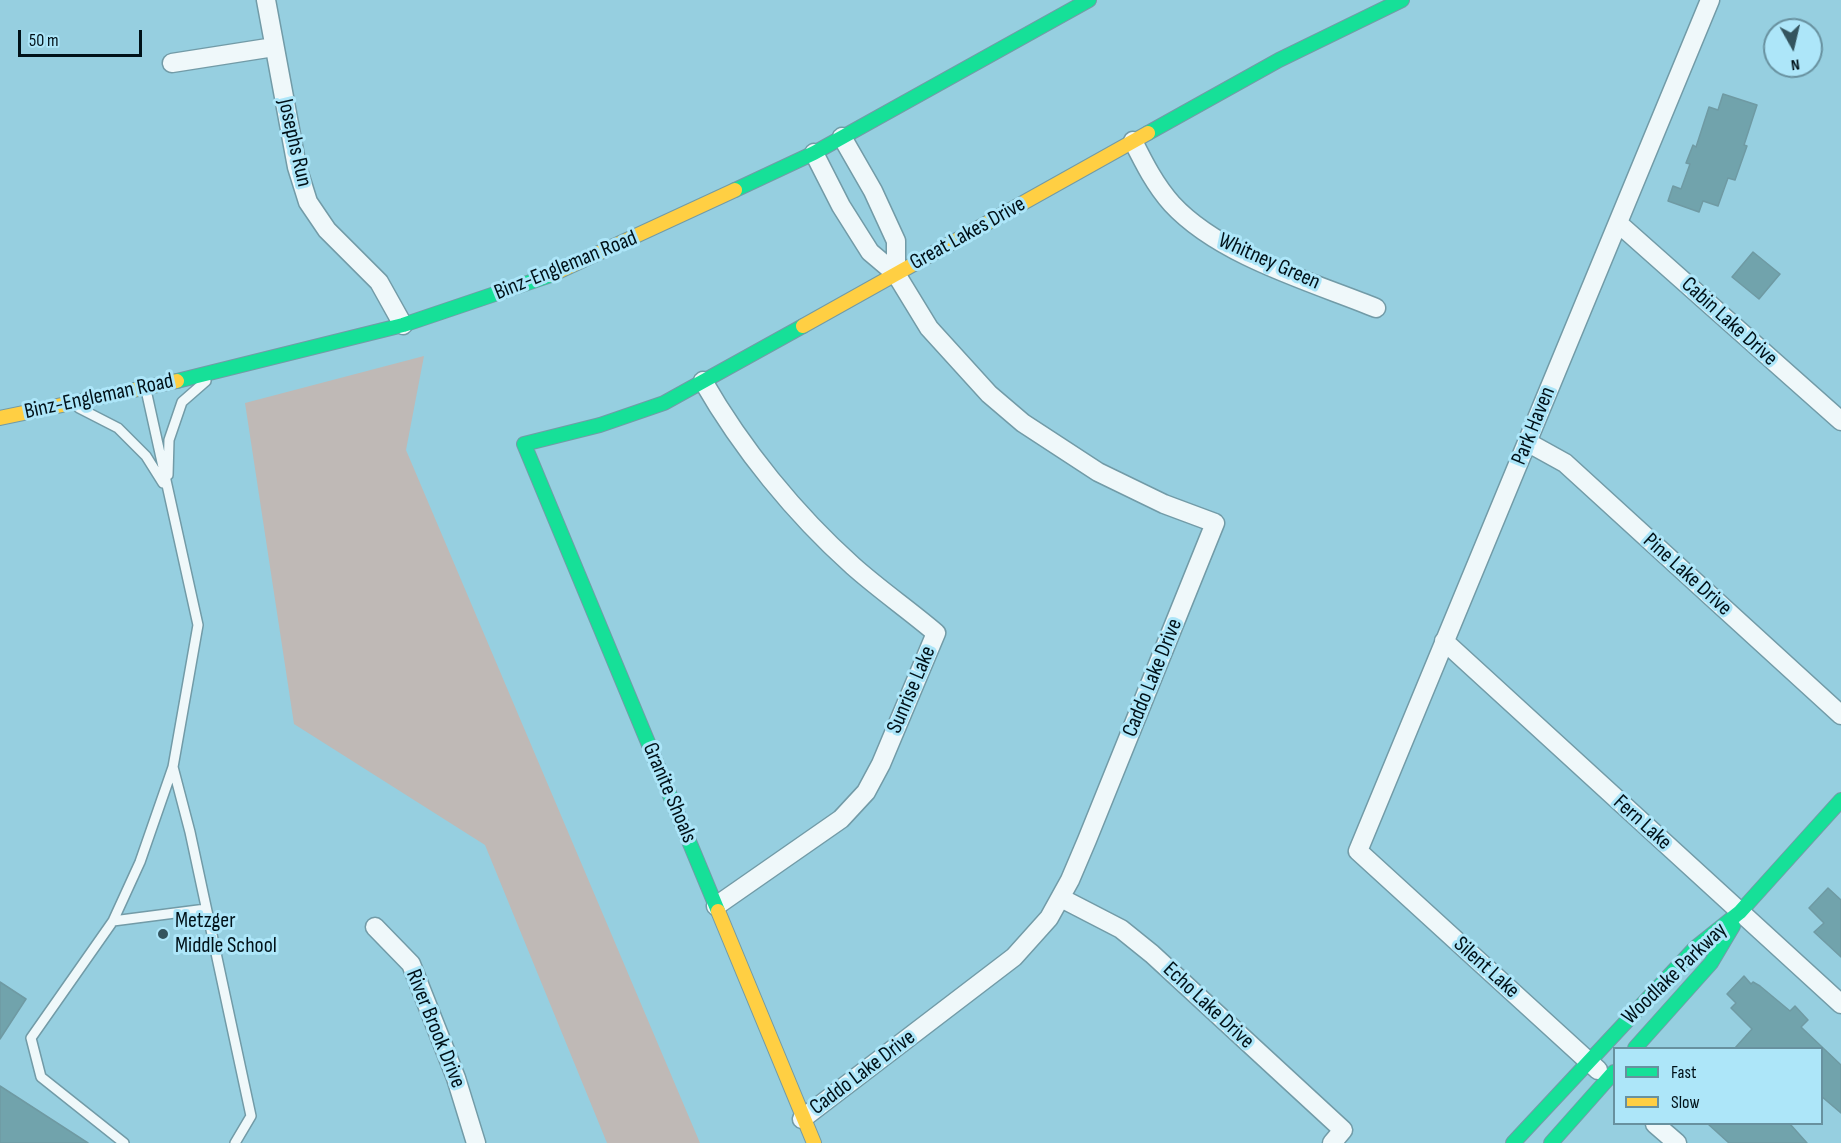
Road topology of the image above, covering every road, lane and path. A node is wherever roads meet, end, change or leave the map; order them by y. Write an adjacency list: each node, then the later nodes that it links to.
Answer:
1 (266, 0): 5 (street, Josephs Run)
2 (1089, 0): 7 (street, Binz-Engleman Road)
3 (1402, 0): 8 (street, Great Lakes Drive)
4 (1710, 0): 12 (street, Park Haven)
5 (274, 47): 6 (street); 15 (street, Josephs Run)
6 (172, 63)
7 (842, 137): 9 (street, Binz-Engleman Road); 10 (street)
8 (1133, 141): 13 (street, Great Lakes Drive); 14 (street, Whitney Green)
9 (814, 153): 11 (street, Caddo Lake Drive); 15 (street, Binz-Engleman Road)
10 (879, 204): 11 (street); 13 (street)
11 (850, 219): 13 (street, Caddo Lake Drive)
12 (1618, 223): 21 (street, Cabin Lake Drive); 22 (street, Park Haven)
13 (896, 274): 17 (street, Great Lakes Drive); 30 (street, Caddo Lake Drive)
14 (1377, 308)
15 (404, 325): 16 (street, Binz-Engleman Road)
16 (218, 371): 18 (street, Binz-Engleman Road); 24 (lane)
17 (703, 381): 23 (street, Great Lakes Drive); 31 (street, Sunrise Lake)
18 (146, 388): 19 (street, Binz-Engleman Road); 24 (lane)
19 (69, 404): 20 (street, Binz-Engleman Road); 24 (lane)
20 (0, 418)
21 (1841, 421)
22 (1527, 442): 25 (street, Park Haven); 26 (street, Pine Lake Drive)
23 (524, 444): 31 (street, Granite Shoals)
24 (167, 489): 27 (lane)
25 (1444, 641): 29 (street, Park Haven); 33 (street, Fern Lake)
26 (1841, 715)
27 (173, 767): 32 (lane); 34 (lane)
28 (1841, 800): 33 (street, Woodlake Parkway)
29 (1358, 851): 38 (street, Silent Lake)
30 (1061, 898): 40 (street, Caddo Lake Drive); 42 (street, Echo Lake Drive)
31 (716, 906): 40 (street, Granite Shoals)
32 (206, 909): 34 (lane); 44 (lane)
33 (1740, 912): 36 (street, Fern Lake); 37 (street, Woodlake Parkway); 38 (street, Woodlake Parkway)
34 (113, 921): 43 (lane)
35 (375, 927): 45 (street, River Brook Drive)
36 (1841, 1004)
37 (1636, 1047)
38 (1588, 1060): 39 (street, Silent Lake); 47 (street, Woodlake Parkway)
39 (1612, 1079): 48 (street)
40 (802, 1119): 46 (street, Granite Shoals)
41 (1657, 1125): 49 (street)
42 (1337, 1137)
43 (124, 1143)
44 (235, 1143)
45 (476, 1143)
46 (814, 1143)
47 (1513, 1143)
48 (1551, 1143)
49 (1677, 1143)

